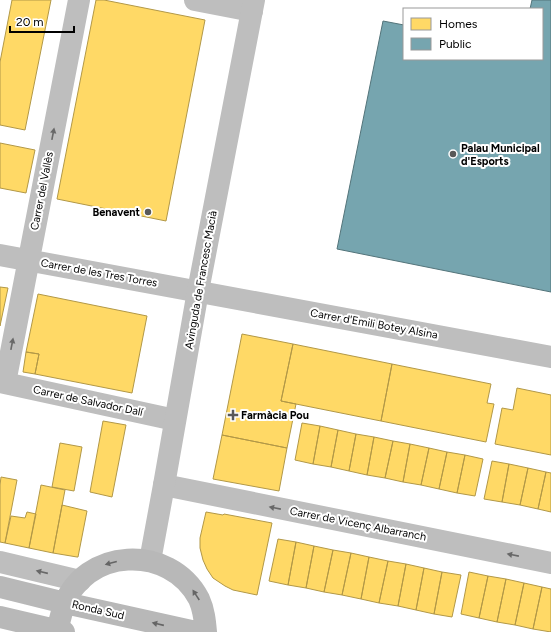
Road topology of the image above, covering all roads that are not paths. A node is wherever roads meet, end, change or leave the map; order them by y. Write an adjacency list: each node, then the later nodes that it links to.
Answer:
1 (78, 0): 5 (street, Carrer del Vallès, one-way to 1)
2 (195, 0): 3 (street)
3 (253, 6): 6 (street, Avinguda de Francesc Macià)
4 (0, 255): 5 (street, Carrer de les Tres Torres)
5 (29, 260): 6 (street, Carrer de les Tres Torres); 8 (street, Carrer del Vallès, one-way to 5)
6 (198, 291): 7 (street, Carrer d'Emili Botey Alsina); 9 (street, Avinguda de Francesc Macià)
7 (551, 357)
8 (2, 382): 9 (street, Carrer de Salvador Dalí)
9 (176, 420): 10 (street, Avinguda de Francesc Macià)
10 (164, 485): 11 (street, Avinguda de Francesc Macià); 13 (street, Carrer de Vicenç Albarranch, one-way to 10)
11 (150, 561): 14 (main road, one-way to 14); 20 (main road, one-way to 11)
12 (0, 562): 14 (street, one-way to 12)
13 (551, 563)
14 (80, 580): 16 (main road)
15 (0, 587): 16 (main road, Ronda Sud)
16 (65, 603): 18 (main road); 19 (main road, Ronda Sud, one-way to 16)
17 (0, 617): 18 (main road)
18 (60, 632)
19 (196, 632)
20 (206, 632)

